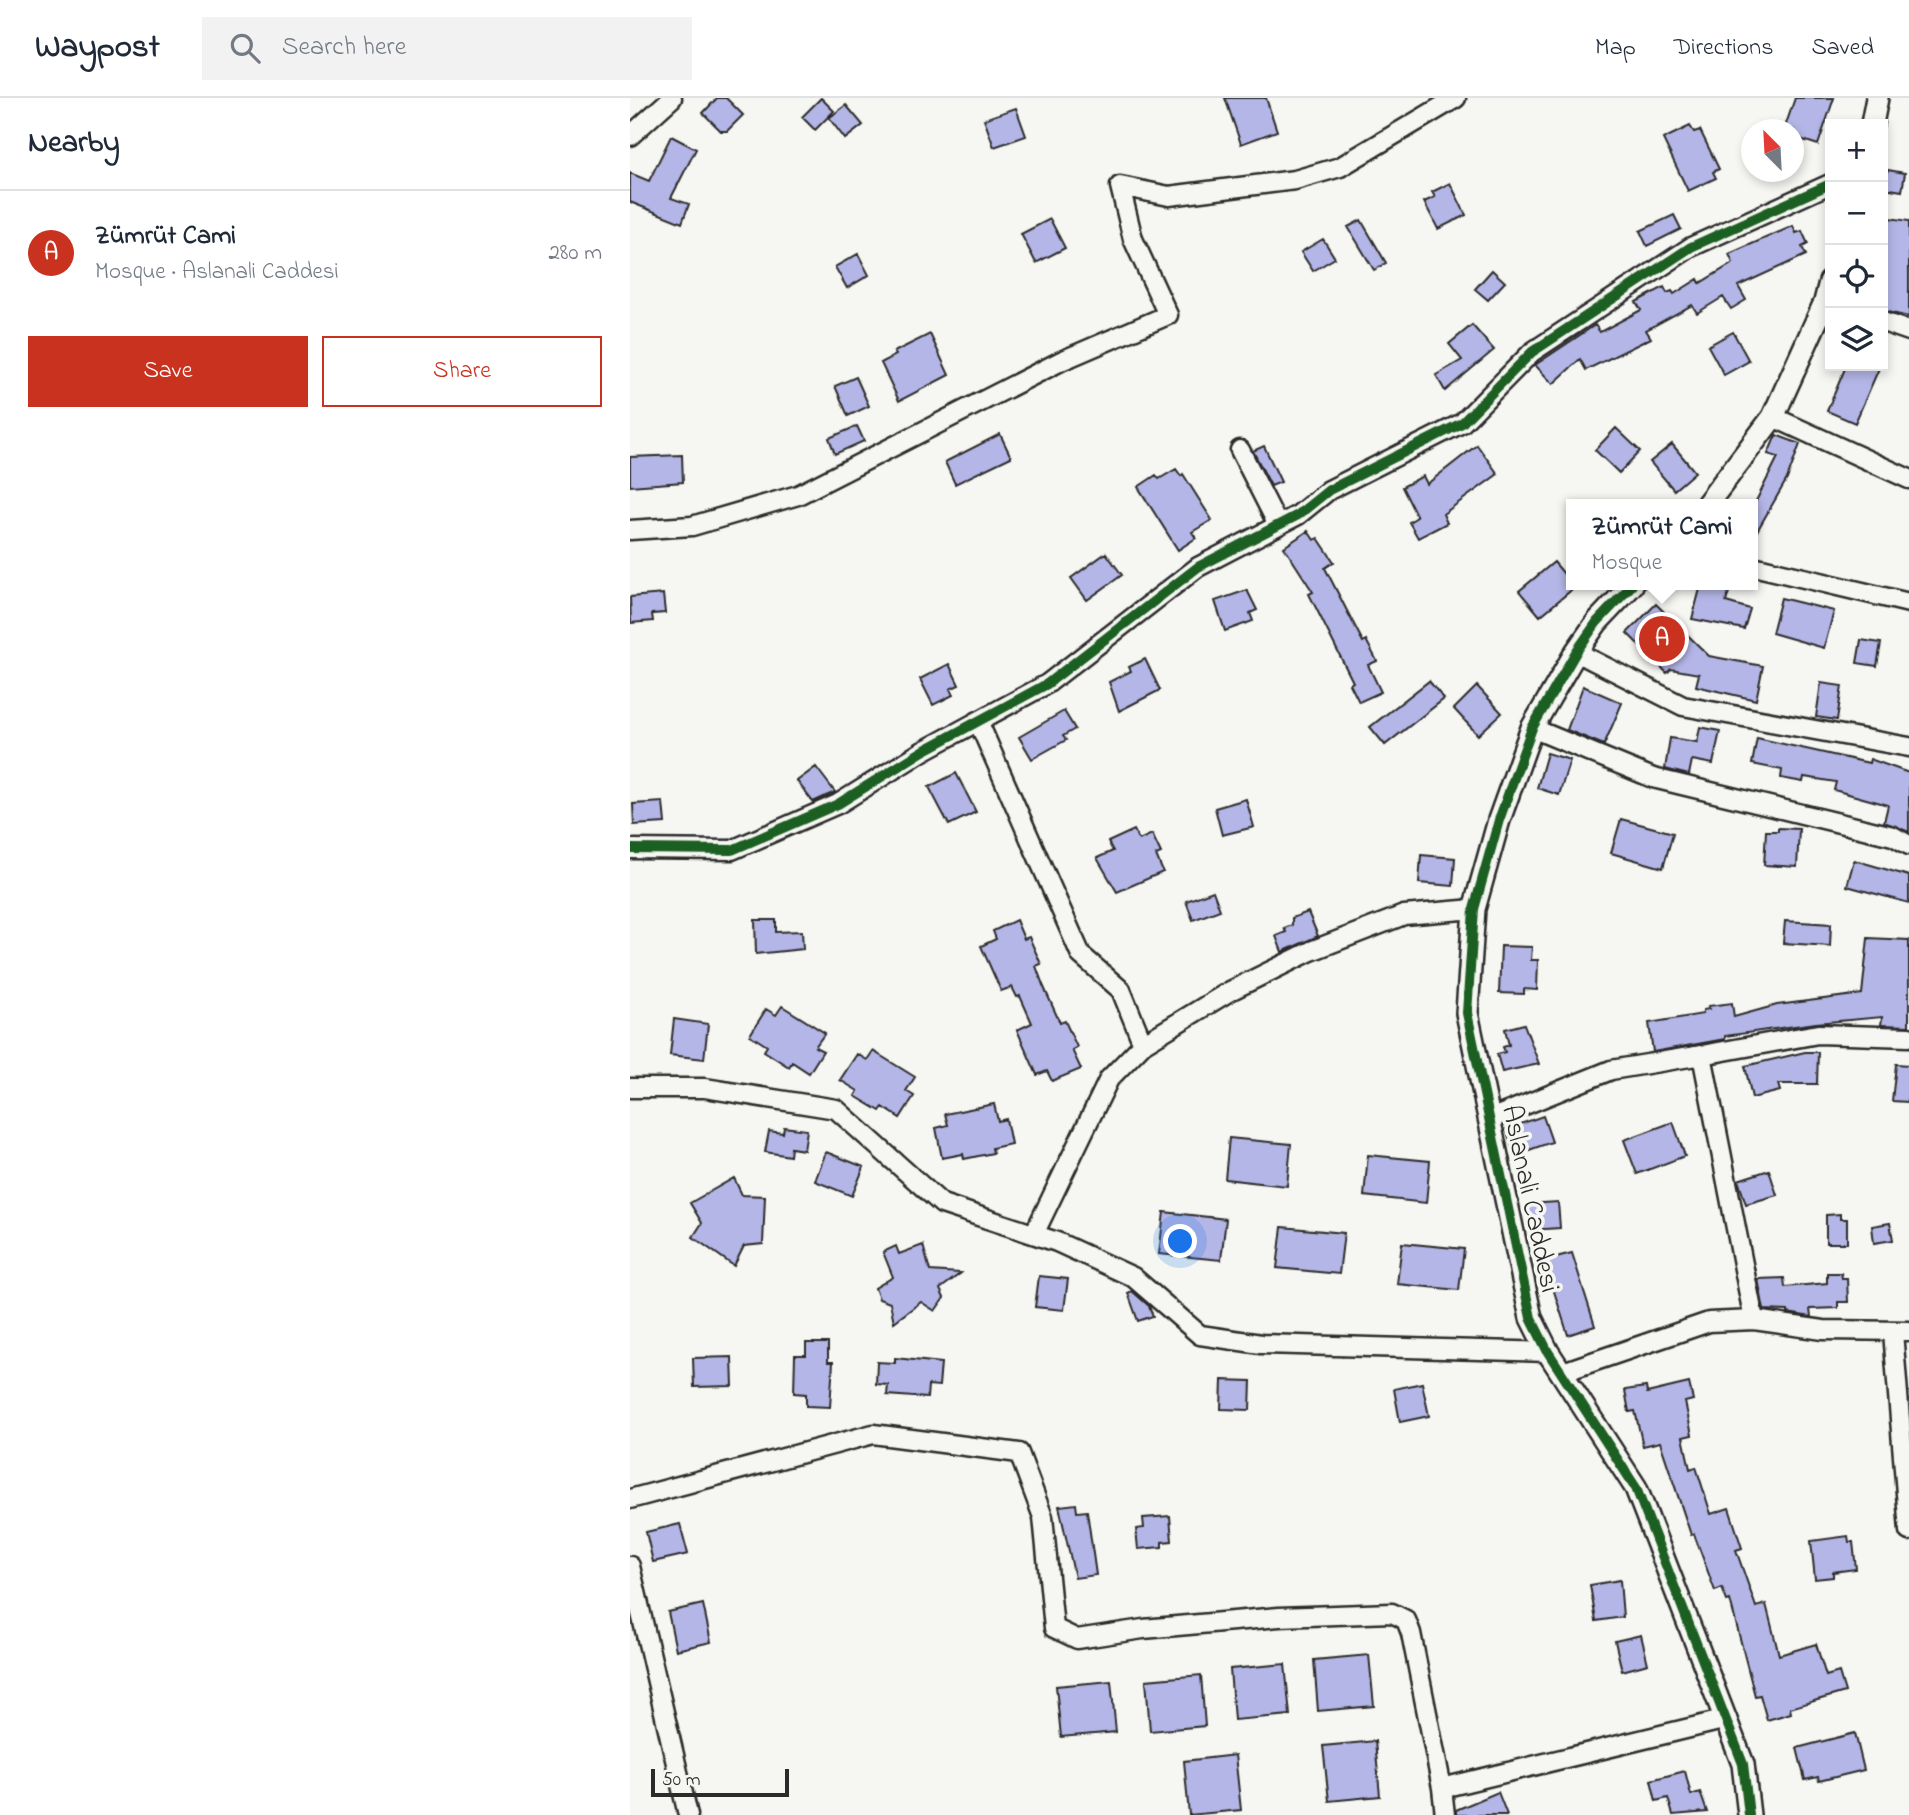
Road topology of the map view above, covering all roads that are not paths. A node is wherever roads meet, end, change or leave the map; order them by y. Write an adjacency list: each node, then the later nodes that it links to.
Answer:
1 (671, 98): 5 (street)
2 (1456, 98): 15 (street)
3 (1877, 98): 4 (street)
4 (1873, 119)
5 (630, 136)
6 (1825, 186): 14 (street)
7 (1825, 303): 10 (street)
8 (1888, 324): 9 (street)
9 (1909, 331)
10 (1773, 417): 12 (street); 13 (street)
11 (1240, 450): 14 (street)
12 (1909, 479)
13 (1711, 499)
14 (1278, 525): 20 (street)
15 (630, 530)
16 (1758, 567): 18 (street)
17 (1627, 590): 19 (street, Aslanali Caddesi)
18 (1909, 603)
19 (1576, 652): 21 (street, Aslanali Caddesi); 22 (street)
20 (978, 721): 24 (street); 27 (street)
21 (1532, 728): 23 (street); 25 (street, Aslanali Caddesi)
22 (1909, 747)
23 (1909, 845)
24 (630, 849)
25 (1474, 908): 27 (street); 30 (street, Aslanali Caddesi)
26 (1909, 1037): 28 (street)
27 (1143, 1044): 31 (street)
28 (1702, 1055): 30 (street); 32 (street)
29 (630, 1088): 31 (street)
30 (1490, 1119): 34 (street, Aslanali Caddesi)
31 (1034, 1234): 34 (street)
32 (1754, 1320): 33 (street); 35 (street)
33 (1901, 1332): 37 (street)
34 (1548, 1352): 35 (street, Aslanali Caddesi)
35 (1563, 1372): 39 (street, Aslanali Caddesi)
36 (630, 1499): 40 (street)
37 (1909, 1531)
38 (630, 1566): 41 (street)
39 (1727, 1719): 40 (street); 43 (street, Aslanali Caddesi)
40 (1442, 1788): 42 (street)
41 (688, 1815)
42 (1445, 1815)
43 (1749, 1815)

